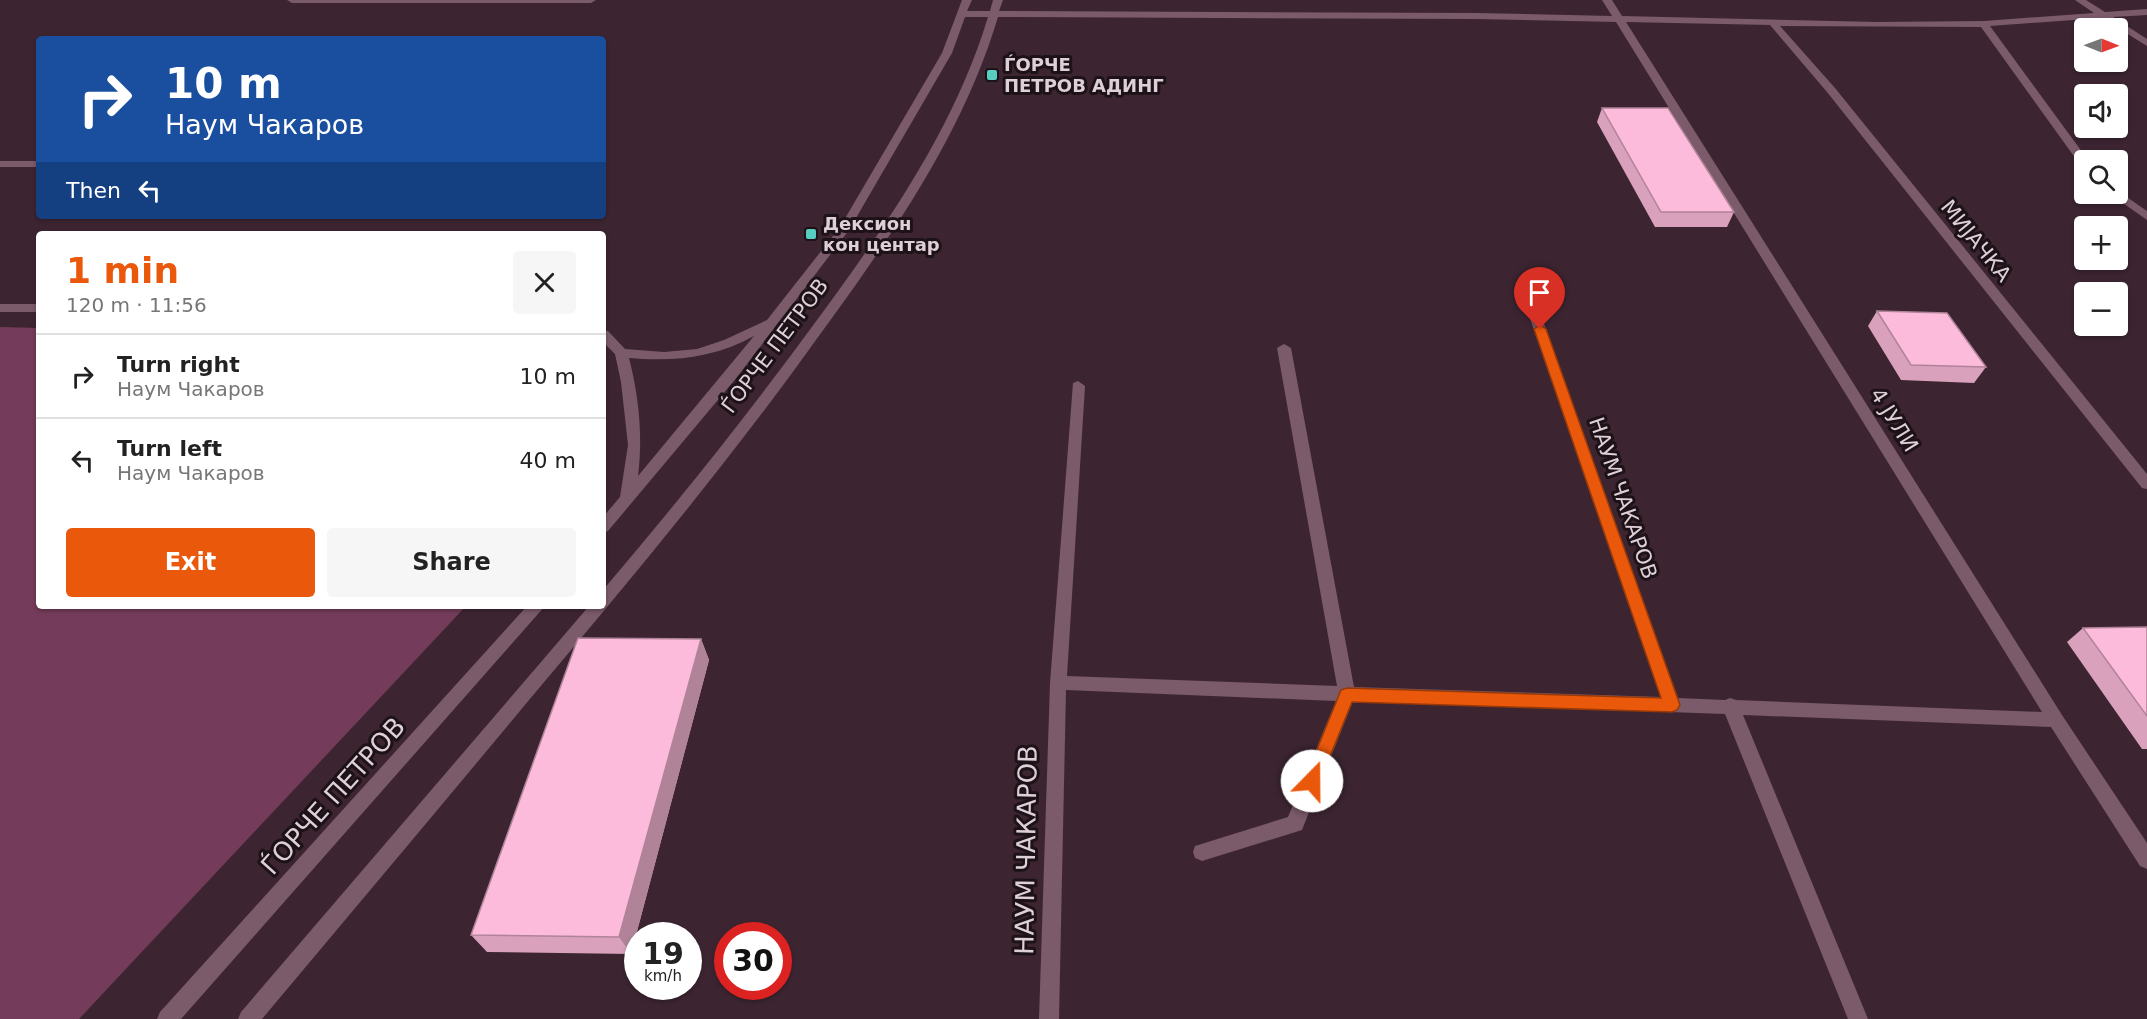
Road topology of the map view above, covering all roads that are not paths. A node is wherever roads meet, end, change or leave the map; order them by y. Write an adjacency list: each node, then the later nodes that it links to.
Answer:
1 (292, 0): 7 (street)
2 (591, 0): 7 (street)
3 (967, 0): 9 (street, ЃОРЧЕ ПЕТРОВ)
4 (998, 0): 10 (street, ЃОРЧЕ ПЕТРОВ)
5 (1607, 0): 12 (street, 4 ЈУЛИ)
6 (2080, 0): 11 (street)
7 (371, 1)
8 (2147, 12): 11 (street)
9 (963, 14): 10 (street); 24 (street, ЃОРЧЕ ПЕТРОВ)
10 (994, 14): 12 (street); 32 (street, ЃОРЧЕ ПЕТРОВ)
11 (2103, 16): 14 (street); 15 (street)
12 (1617, 18): 13 (street); 39 (street, 4 ЈУЛИ)
13 (1773, 23): 14 (street); 29 (street, МИЈАЧКА)
14 (1984, 24): 16 (street)
15 (2147, 43)
16 (2075, 150)
17 (0, 164): 18 (street)
18 (36, 164)
19 (2128, 202): 20 (street)
20 (2147, 217)
21 (1532, 307): 37 (street, НАУМ ЧАКАРОВ)
22 (0, 308): 23 (street)
23 (36, 308)
24 (775, 319): 27 (street); 30 (street, ЃОРЧЕ ПЕТРОВ)
25 (606, 337): 27 (street)
26 (1284, 348): 36 (street)
27 (621, 353): 30 (street)
28 (1078, 386): 35 (street, НАУМ ЧАКАРОВ)
29 (2147, 484)
30 (627, 498): 31 (street, ЃОРЧЕ ПЕТРОВ)
31 (606, 524)
32 (606, 598)
33 (534, 609): 42 (street, ЃОРЧЕ ПЕТРОВ)
34 (596, 609): 43 (street)
35 (1058, 683): 36 (street); 44 (street, НАУМ ЧАКАРОВ)
36 (1347, 695): 37 (street); 40 (street)
37 (1672, 705): 38 (street)
38 (1730, 705): 39 (street); 45 (street)
39 (2056, 720): 41 (street, 4 ЈУЛИ)
40 (1202, 852)
41 (2147, 860)
42 (167, 1019)
43 (249, 1019)
44 (1049, 1019)
45 (1858, 1019)

